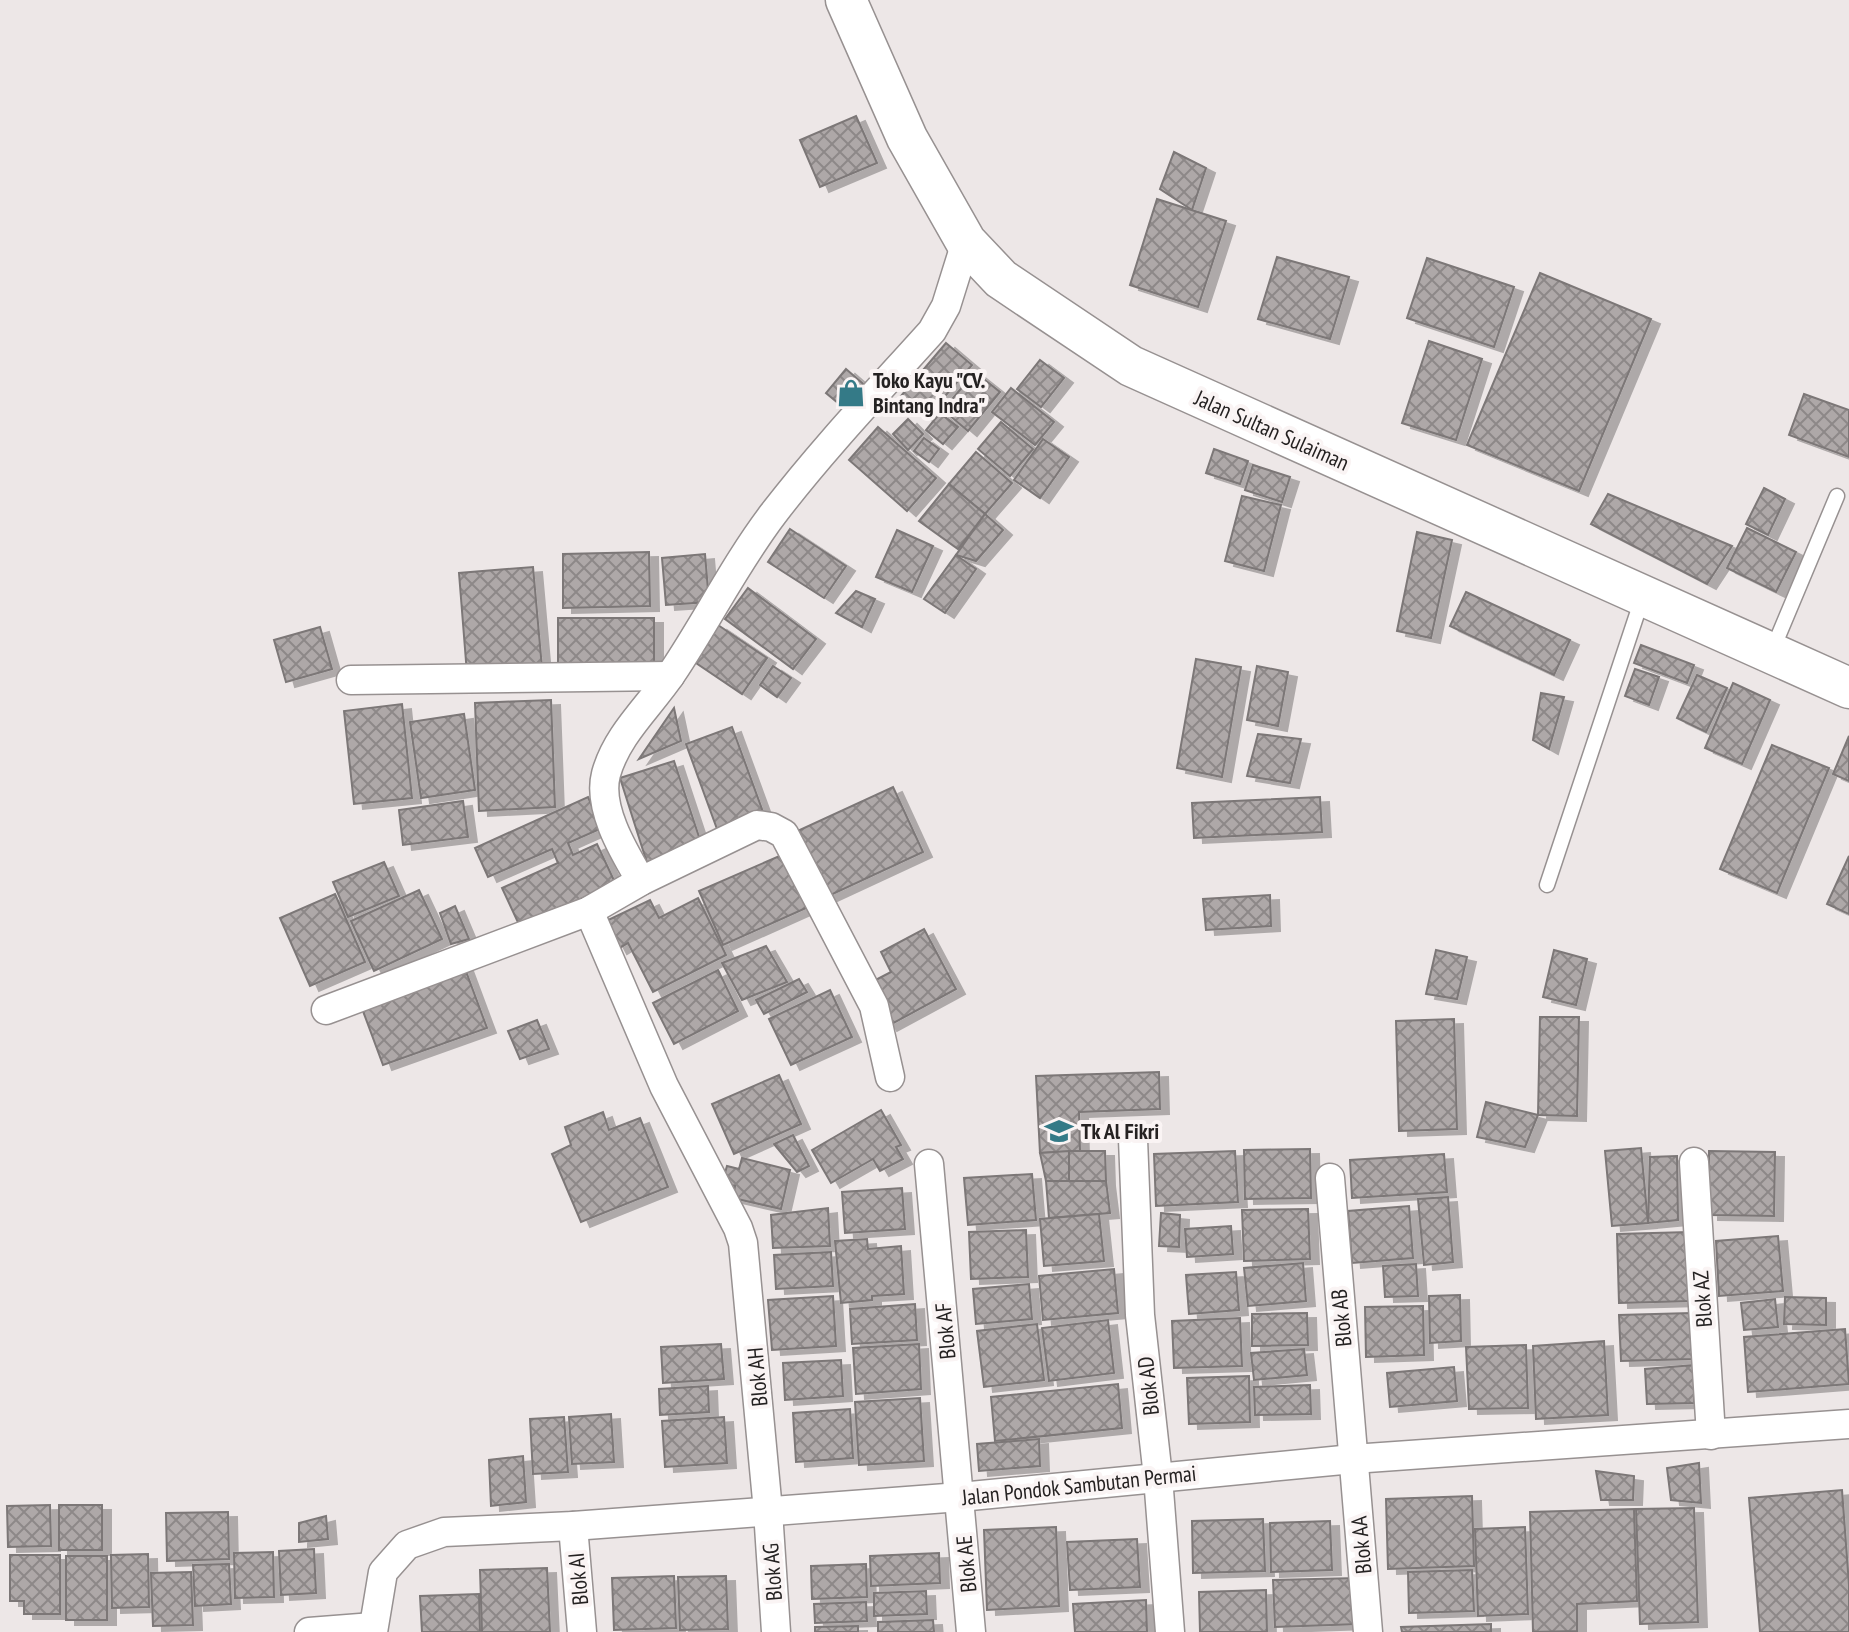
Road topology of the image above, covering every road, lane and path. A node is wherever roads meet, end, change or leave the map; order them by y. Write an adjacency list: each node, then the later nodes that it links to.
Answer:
1 (846, 0): 2 (main road, Jalan Sultan Sulaiman)
2 (966, 242): 4 (main road, Jalan Sultan Sulaiman); 6 (street)
3 (1837, 496): 5 (lane)
4 (1643, 596): 5 (main road, Jalan Sultan Sulaiman); 10 (lane)
5 (1771, 655): 8 (main road, Jalan Sultan Sulaiman)
6 (670, 676): 7 (street); 9 (street)
7 (351, 680)
8 (1849, 688)
9 (641, 881): 11 (street); 13 (street)
10 (1547, 885)
11 (589, 911): 12 (street); 23 (street, Blok AH)
12 (326, 1010)
13 (890, 1077)
14 (1133, 1139): 21 (street, Blok AD)
15 (1694, 1162): 19 (street, Blok AZ)
16 (929, 1164): 22 (street, Blok AF)
17 (1330, 1178): 20 (street, Blok AB)
18 (1849, 1424): 19 (street, Jalan Pondok Sambutan Permai)
19 (1711, 1435): 20 (street, Jalan Pondok Sambutan Permai)
20 (1353, 1459): 21 (street, Jalan Pondok Sambutan Permai); 31 (street, Blok AA)
21 (1158, 1477): 22 (street, Jalan Pondok Sambutan Permai); 30 (street, Blok AD)
22 (960, 1497): 23 (street, Jalan Pondok Sambutan Permai); 29 (street, Blok AE)
23 (768, 1511): 24 (street, Jalan Pondok Sambutan Permai); 28 (street, Blok AG)
24 (573, 1526): 25 (street, Jalan Pondok Sambutan Permai); 27 (street, Blok AI)
25 (373, 1630): 26 (street)
26 (309, 1632)
27 (582, 1632)
28 (776, 1632)
29 (971, 1632)
30 (1170, 1632)
31 (1368, 1632)

